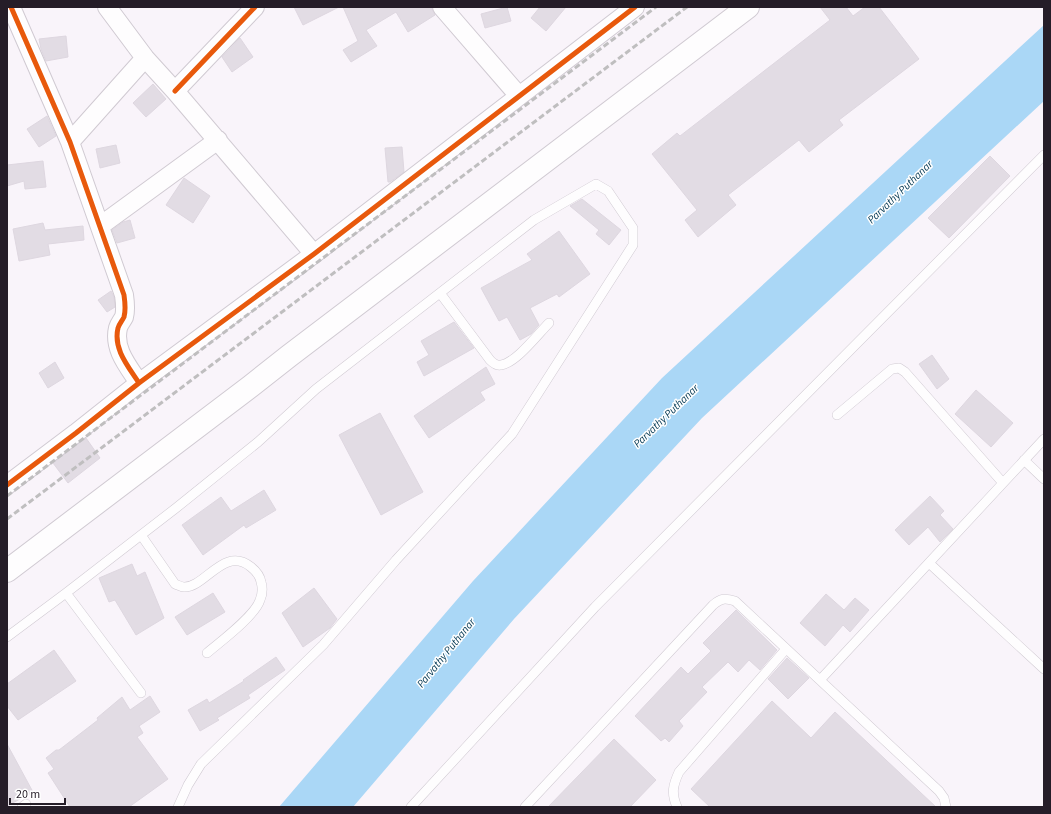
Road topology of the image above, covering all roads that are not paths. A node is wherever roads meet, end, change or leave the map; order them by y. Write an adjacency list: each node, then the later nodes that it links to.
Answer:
1 (11, 7): 11 (street)
2 (107, 7): 7 (street)
3 (255, 7): 8 (street)
4 (442, 7): 9 (street)
5 (634, 7): 9 (street)
6 (748, 7): 26 (main road)
7 (145, 58): 8 (street); 11 (street)
8 (175, 91): 10 (street)
9 (519, 96): 14 (street)
10 (218, 140): 13 (street); 14 (street)
11 (70, 142): 13 (street)
12 (1044, 155): 35 (lane)
13 (100, 226): 17 (street)
14 (314, 254): 17 (street)
15 (440, 293): 16 (lane); 24 (lane); 34 (lane)
16 (549, 323)
17 (139, 383): 23 (street)
18 (837, 415): 22 (lane)
19 (1044, 439): 20 (lane)
20 (1024, 460): 21 (lane); 22 (lane)
21 (1044, 479)
22 (1003, 483): 25 (lane)
23 (7, 485)
24 (141, 535): 27 (lane); 30 (lane)
25 (929, 563): 31 (lane); 32 (lane)
26 (7, 571)
27 (66, 593): 28 (lane); 33 (lane)
28 (7, 637)
29 (786, 649): 32 (lane); 36 (lane); 37 (lane)
30 (207, 653)
31 (1044, 668)
32 (820, 680): 38 (lane)
33 (141, 693)
34 (178, 807)
35 (411, 807)
36 (525, 807)
37 (677, 807)
38 (946, 807)

